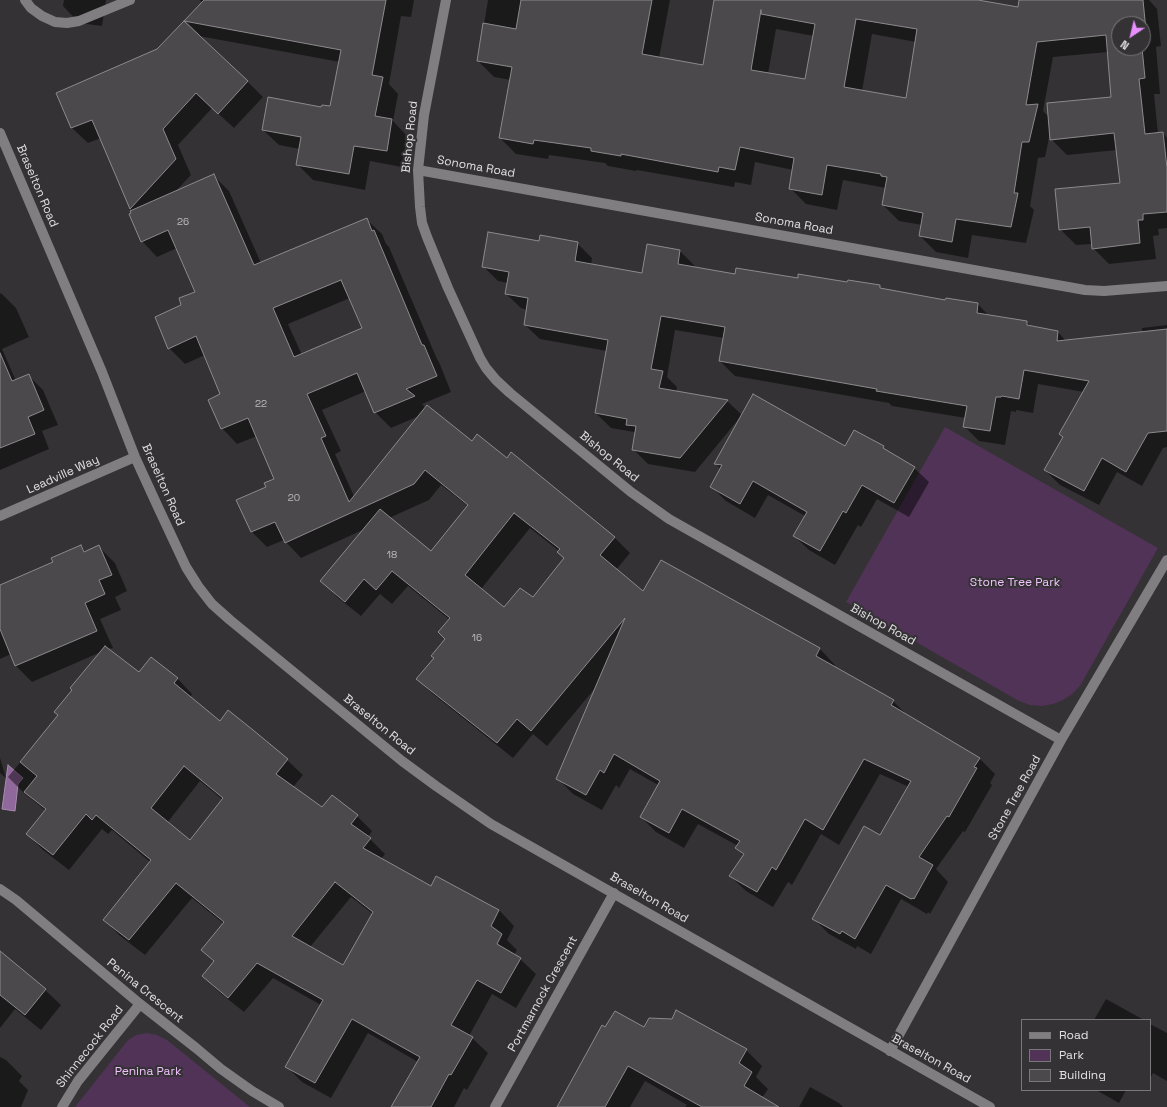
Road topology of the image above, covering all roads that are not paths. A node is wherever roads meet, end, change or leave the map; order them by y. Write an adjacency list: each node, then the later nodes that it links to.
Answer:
1 (25, 0): 2 (street)
2 (130, 0)
3 (446, 0): 6 (street, Bishop Road)
4 (0, 133): 5 (street, Braselton Road)
5 (4, 155): 8 (street, Braselton Road)
6 (418, 170): 7 (street, Sonoma Road); 11 (street, Bishop Road)
7 (1167, 286)
8 (136, 457): 9 (street, Leadville Way); 13 (street, Braselton Road)
9 (0, 516)
10 (1167, 560): 11 (street, Stone Tree Road)
11 (1061, 740): 15 (street, Stone Tree Road)
12 (0, 889): 14 (street, Penina Crescent)
13 (614, 894): 15 (street, Braselton Road); 18 (street, Portmarnock Crescent)
14 (140, 1004): 16 (street, Shinnecock Road); 17 (street, Penina Crescent)
15 (890, 1051): 19 (street, Braselton Road)
16 (62, 1107)
17 (278, 1107)
18 (495, 1107)
19 (990, 1107)

